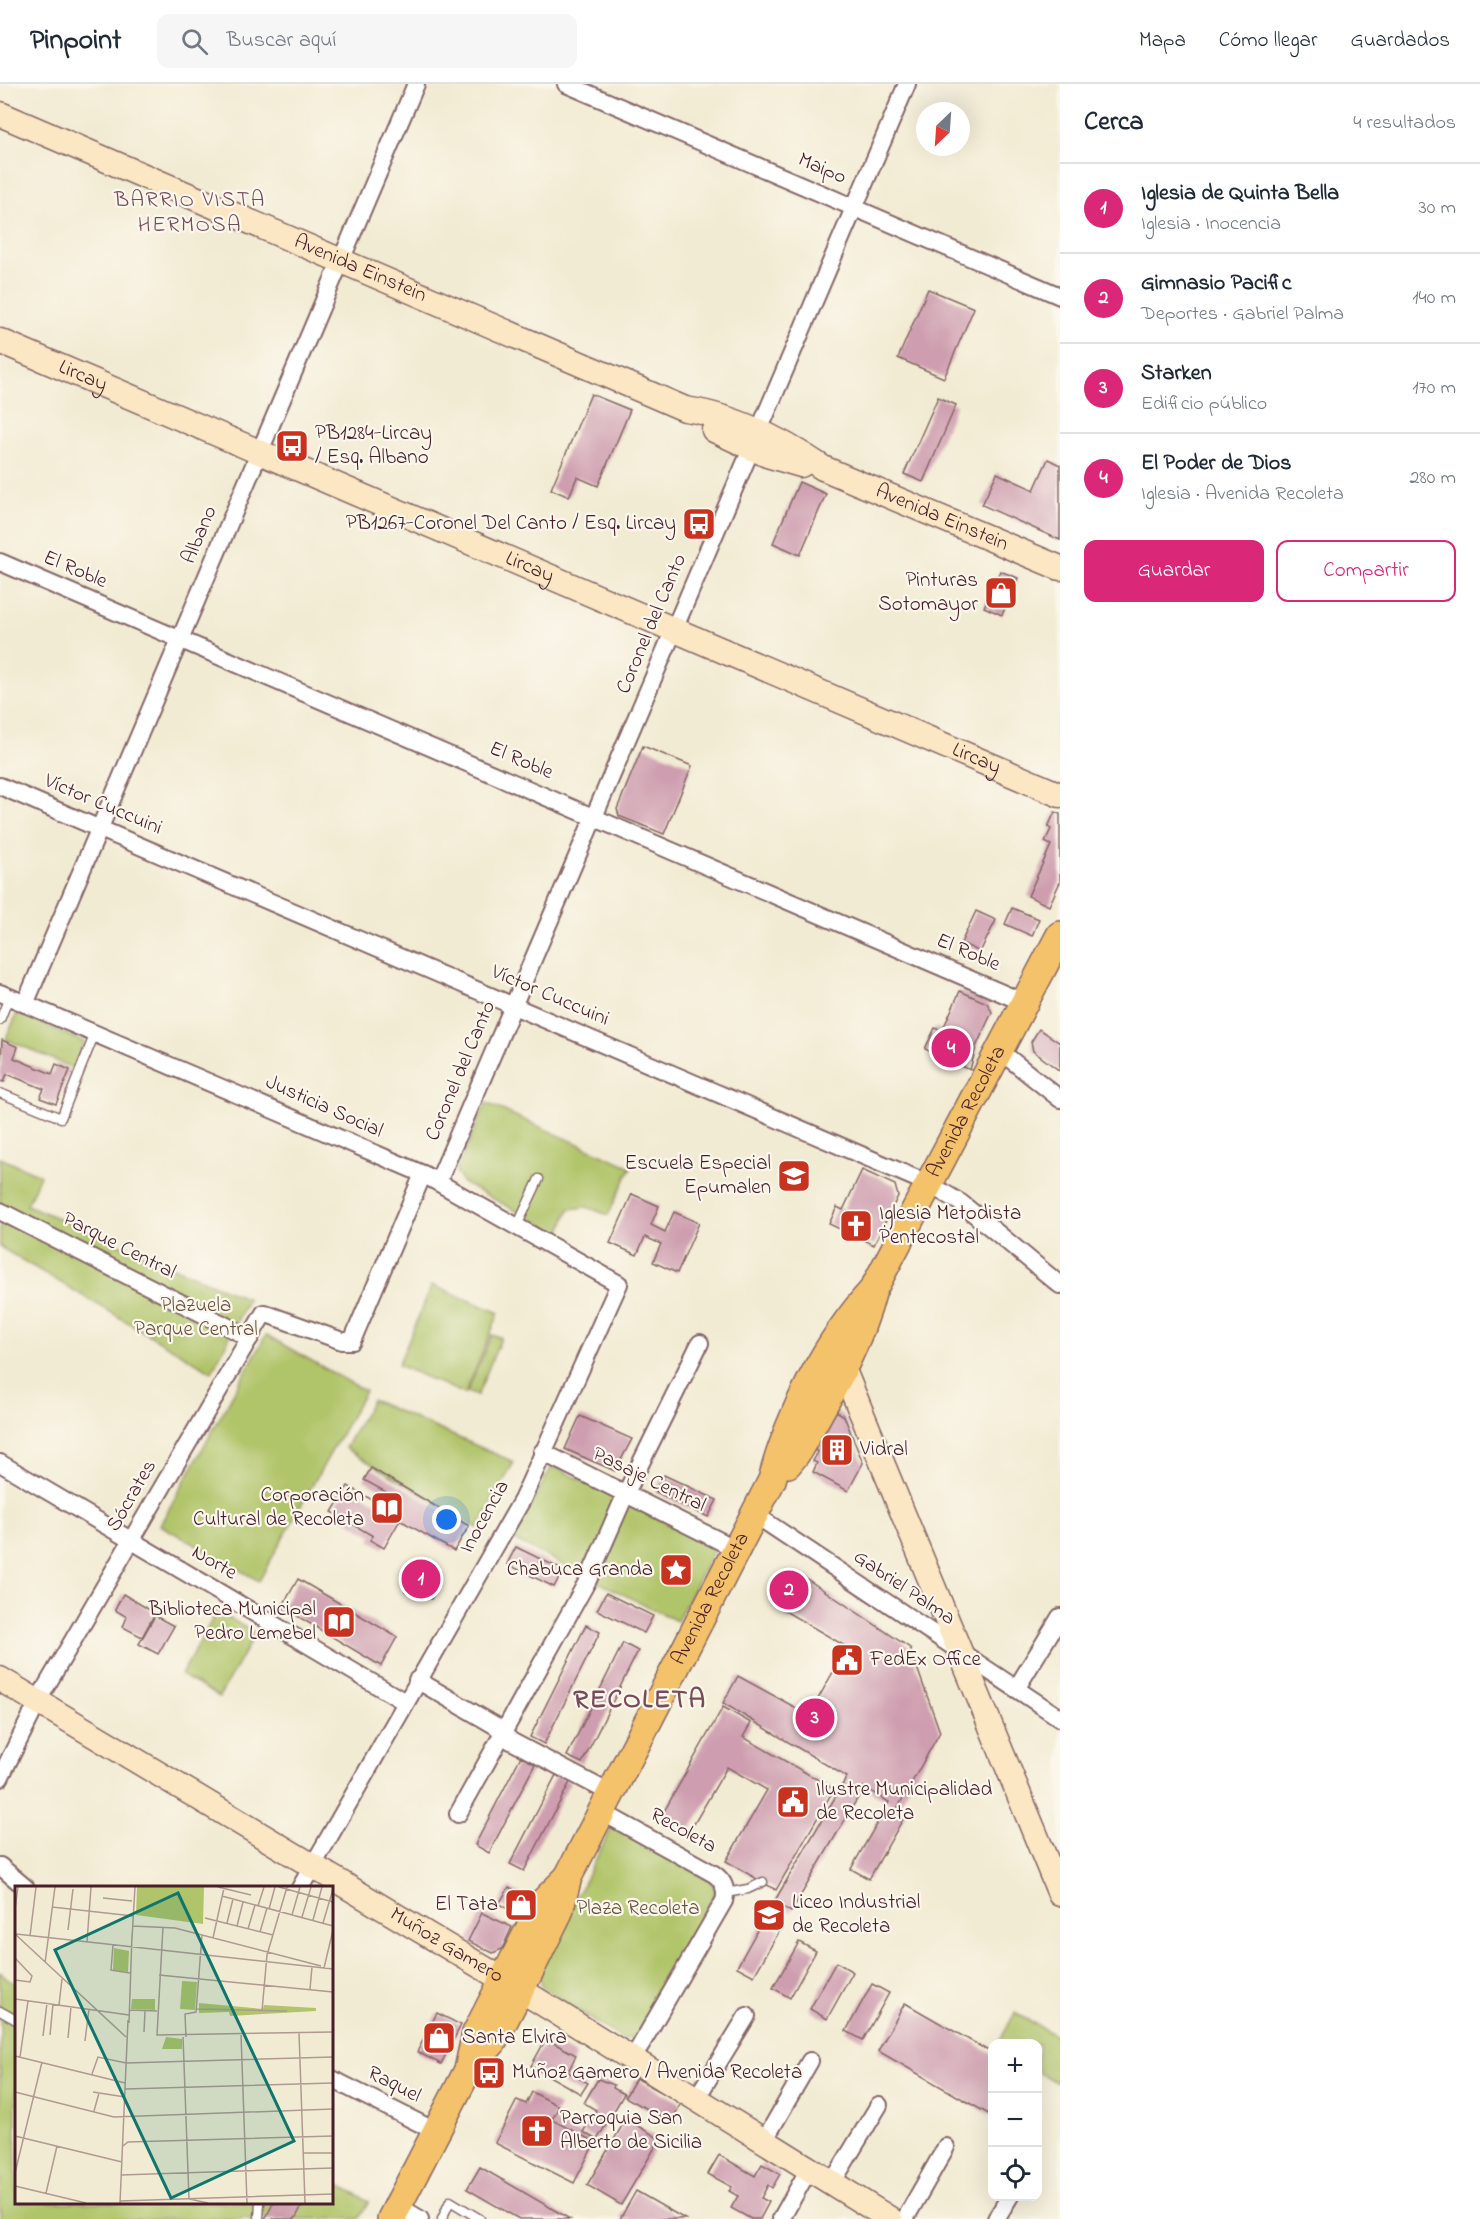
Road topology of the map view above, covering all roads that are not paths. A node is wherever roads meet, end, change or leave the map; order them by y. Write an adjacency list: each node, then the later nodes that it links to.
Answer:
1 (416, 84): 6 (street, Albano)
2 (566, 84): 5 (street, Maipo)
3 (907, 84): 5 (street, Coronel del Canto)
4 (0, 114): 6 (street, Avenida Einstein)
5 (855, 207): 7 (street, Maipo); 9 (street, Coronel del Canto)
6 (341, 260): 9 (street, Avenida Einstein); 10 (street, Albano)
7 (1060, 296)
8 (0, 341): 10 (street, Lircay)
9 (756, 440): 12 (street, Avenida Einstein); 13 (street, Coronel del Canto)
10 (259, 453): 13 (street, Lircay); 14 (street, Albano)
11 (0, 562): 14 (street, El Roble)
12 (1060, 568)
13 (673, 631): 16 (street, Lircay); 17 (street, Coronel del Canto)
14 (180, 639): 17 (street, El Roble); 18 (street, Albano)
15 (0, 786): 18 (street, Víctor Cuccuini)
16 (1060, 795)
17 (593, 817): 21 (street, El Roble); 23 (street, Coronel del Canto)
18 (99, 828): 22 (street, Albano); 23 (street, Víctor Cuccuini)
19 (1057, 948): 21 (main road, Avenida Recoleta)
20 (4, 995): 22 (street, Justicia Social); 24 (lane)
21 (1025, 1003): 26 (main road, Avenida Recoleta)
22 (25, 1004): 25 (street, Justicia Social)
23 (514, 1006): 31 (street, Coronel del Canto); 32 (street, Víctor Cuccuini)
24 (0, 1020)
25 (95, 1033): 27 (lane); 29 (street, Justicia Social)
26 (999, 1051): 28 (street); 32 (main road, Avenida Recoleta)
27 (0, 1093)
28 (1060, 1100)
29 (423, 1174): 31 (street, Justicia Social); 38 (street, Sócrates)
30 (539, 1179): 34 (lane)
31 (438, 1182): 34 (street, Justicia Social)
32 (929, 1184): 36 (street, Víctor Cuccuini); 37 (main road, Avenida Recoleta)
33 (0, 1211): 38 (street, Parque Central)
34 (517, 1226): 35 (street, Justicia Social)
35 (619, 1284): 42 (street, Inocencia)
36 (1060, 1285)
37 (873, 1290): 39 (main road, Avenida Recoleta); 41 (main road, Avenida Recoleta)
38 (250, 1338): 47 (street, Sócrates)
39 (833, 1342): 41 (street); 44 (main road, Avenida Recoleta)
40 (700, 1343): 45 (street)
41 (843, 1369): 44 (main road, Avenida Recoleta); 50 (street)
42 (542, 1452): 45 (street, Pasaje Central); 52 (street, Inocencia)
43 (0, 1463): 47 (street, Norte)
44 (772, 1480): 46 (main road, Avenida Recoleta)
45 (626, 1493): 48 (street, Pasaje Central); 57 (street)
46 (754, 1514): 48 (main road, Avenida Recoleta); 50 (street, Gabriel Palma)
47 (132, 1541): 54 (street, Sócrates); 55 (street, Norte)
48 (736, 1549): 59 (main road, Avenida Recoleta)
49 (1060, 1617): 53 (street)
50 (963, 1654): 53 (street, Gabriel Palma); 67 (street)
51 (0, 1679): 54 (street, Muñoz Gamero)
52 (417, 1680): 55 (street, Inocencia); 57 (street)
53 (1016, 1689): 56 (street, Gabriel Palma)
54 (38, 1701): 58 (street, Sócrates); 62 (street, Muñoz Gamero)
55 (405, 1702): 62 (street, Inocencia)
56 (1060, 1718)
57 (503, 1733): 59 (street); 60 (street)
58 (0, 1778)
59 (605, 1802): 66 (street, Recoleta); 68 (main road, Avenida Recoleta)
60 (458, 1815)
61 (0, 1866): 64 (street)
62 (312, 1866): 65 (street, Inocencia); 68 (street, Muñoz Gamero)
63 (763, 1882): 66 (lane)
64 (25, 1886)
65 (301, 1886)
66 (726, 1893): 72 (street)
67 (1060, 1894)
68 (512, 1985): 72 (street, Muñoz Gamero); 77 (main road, Avenida Recoleta)
69 (0, 2011): 71 (lane)
70 (747, 2016): 75 (street)
71 (15, 2019)
72 (632, 2060): 75 (street, Muñoz Gamero)
73 (810, 2061): 78 (street)
74 (333, 2080): 77 (street, Raquel)
75 (696, 2099): 78 (street, Muñoz Gamero)
76 (879, 2105): 81 (street)
77 (437, 2132): 84 (main road, Avenida Recoleta)
78 (764, 2141): 80 (street, Muñoz Gamero)
79 (946, 2147): 90 (street)
80 (809, 2169): 81 (street, Muñoz Gamero); 88 (street)
81 (832, 2183): 89 (street, Muñoz Gamero)
82 (1007, 2201): 91 (street)
83 (260, 2204): 85 (lane)
84 (403, 2214)
85 (259, 2219)
86 (442, 2219): 87 (lane)
87 (480, 2219)
88 (781, 2219)
89 (890, 2219)
90 (905, 2219)
91 (996, 2219)

